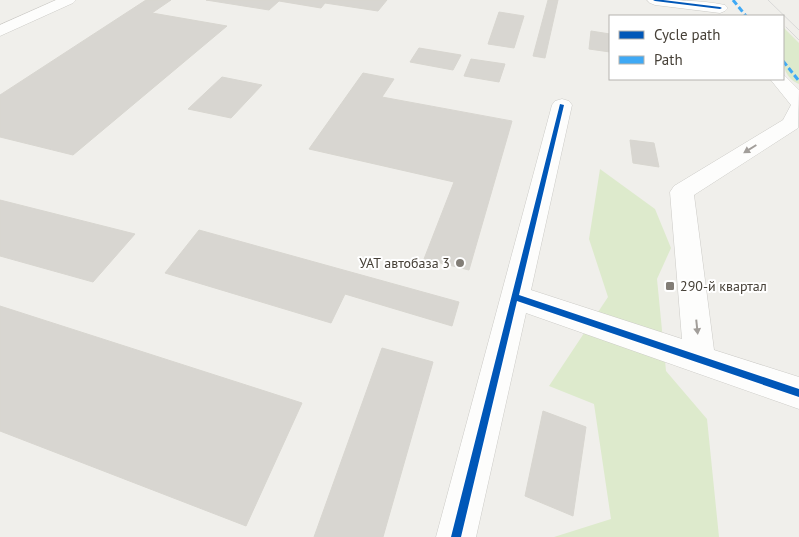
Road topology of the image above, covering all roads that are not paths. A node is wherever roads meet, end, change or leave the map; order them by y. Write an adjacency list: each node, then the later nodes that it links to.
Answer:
1 (68, 0): 4 (street)
2 (655, 0): 3 (street)
3 (721, 8)
4 (0, 31)
5 (779, 80): 7 (street)
6 (562, 105): 8 (street)
7 (797, 118): 9 (street, one-way to 9)
8 (515, 297): 9 (street); 11 (street)
9 (700, 361): 10 (street)
10 (799, 394)
11 (456, 537)

